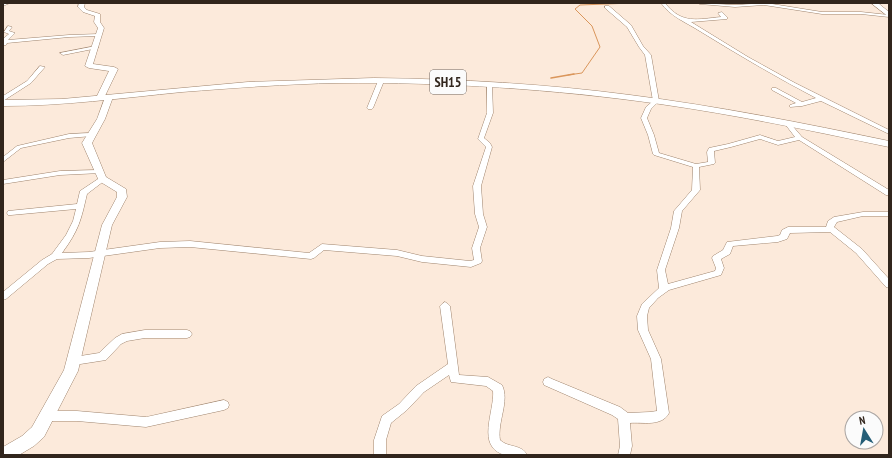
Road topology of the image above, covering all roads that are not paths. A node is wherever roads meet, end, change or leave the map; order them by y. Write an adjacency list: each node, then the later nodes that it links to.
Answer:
1 (8, 3): 6 (street)
2 (82, 3): 12 (street)
3 (663, 3): 10 (street)
4 (700, 3): 9 (street)
5 (874, 3): 9 (street)
6 (3, 5)
7 (607, 7): 23 (street)
8 (720, 13): 10 (street)
9 (889, 16)
10 (687, 21): 22 (street)
11 (10, 26): 13 (street)
12 (99, 35): 13 (street); 14 (street)
13 (4, 45)
14 (96, 47): 15 (street); 20 (street)
15 (63, 53)
16 (42, 67): 21 (street)
17 (381, 81): 18 (main road, SH15); 20 (main road, SH15); 27 (street)
18 (489, 84): 23 (main road, SH15); 42 (street)
19 (774, 89): 25 (street)
20 (104, 97): 24 (main road, SH15); 30 (street)
21 (3, 99)
22 (821, 99): 25 (street); 29 (street)
23 (656, 101): 28 (main road, SH15); 34 (street)
24 (3, 103)
25 (802, 104): 26 (street)
26 (792, 106)
27 (370, 108)
28 (788, 124): 31 (street); 32 (main road, SH15)
29 (889, 132)
30 (90, 135): 33 (street); 35 (street)
31 (800, 138): 34 (street); 37 (street)
32 (889, 144)
33 (3, 160)
34 (696, 166): 45 (street)
35 (100, 176): 36 (street); 38 (street); 42 (street)
36 (3, 182)
37 (889, 193)
38 (81, 206): 39 (street); 43 (street)
39 (11, 212)
40 (889, 214): 41 (street)
41 (831, 228): 44 (street); 45 (street)
42 (100, 254): 43 (street); 50 (street)
43 (55, 256): 46 (street)
44 (889, 285)
45 (664, 289): 55 (street)
46 (7, 290): 47 (street)
47 (3, 297)
48 (445, 306): 51 (street)
49 (187, 334): 50 (street)
50 (74, 361): 54 (street)
51 (452, 367): 57 (street); 58 (street)
52 (548, 382): 55 (street)
53 (224, 405): 54 (street)
54 (48, 416): 56 (street)
55 (626, 418): 59 (street)
56 (4, 455)
57 (380, 455)
58 (521, 455)
59 (624, 455)

